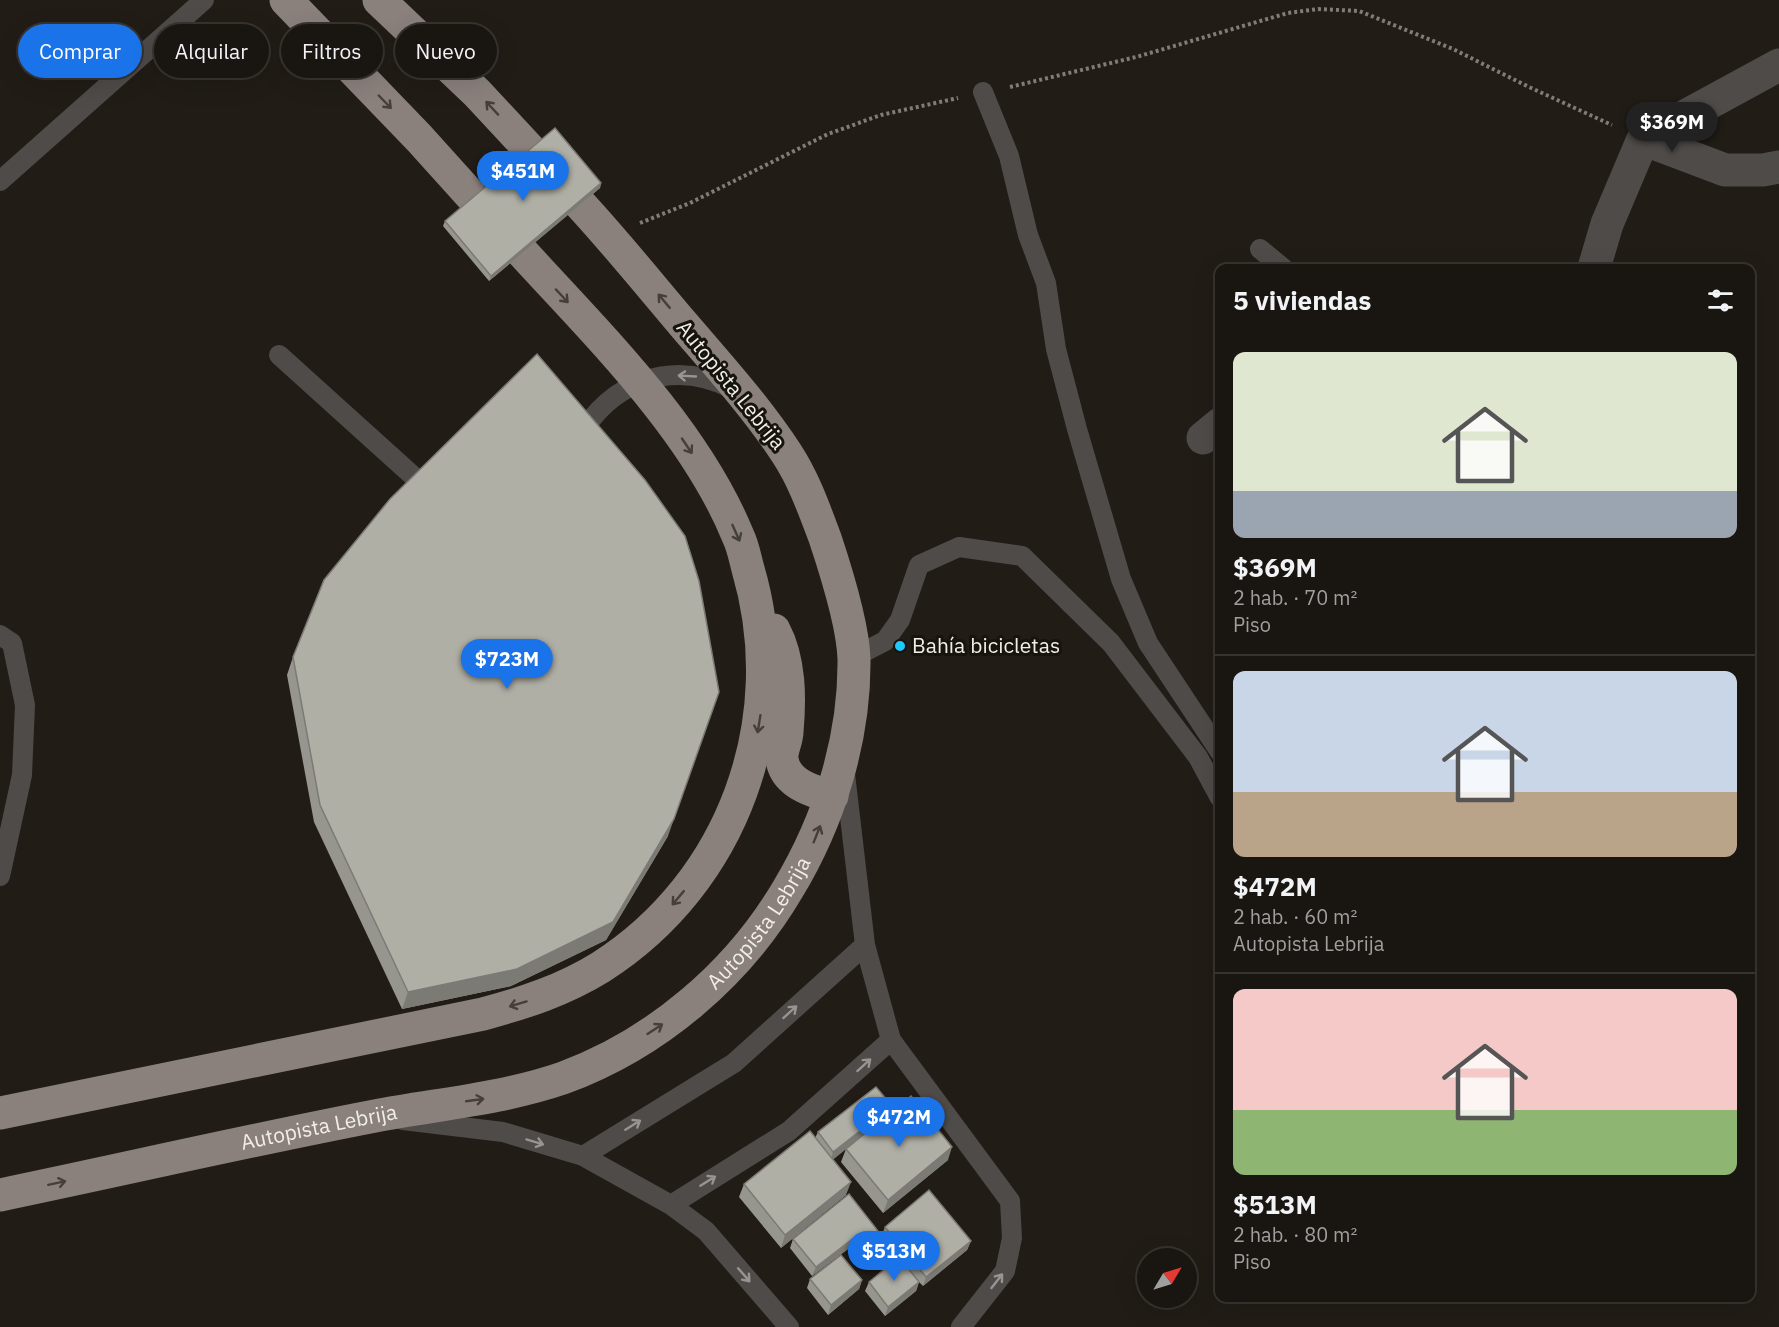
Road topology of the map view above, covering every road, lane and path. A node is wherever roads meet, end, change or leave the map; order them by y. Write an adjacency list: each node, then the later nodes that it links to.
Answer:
1 (204, 0): 9 (lane)
2 (286, 0): 10 (highway, one-way to 10)
3 (379, 0): 7 (highway, one-way to 3)
4 (1779, 64): 6 (street)
5 (983, 92): 6 (path); 12 (path); 25 (lane)
6 (1643, 139): 8 (street); 16 (street)
7 (531, 151)
8 (1779, 167)
9 (0, 181)
10 (474, 199)
11 (580, 204): 12 (highway, Autopista Lebrija)
12 (610, 236): 19 (highway, Autopista Lebrija, one-way to 12)
13 (1260, 249): 15 (lane)
14 (523, 253): 18 (highway, one-way to 18)
15 (1278, 264)
16 (1595, 264)
17 (279, 356): 21 (lane)
18 (639, 382): 19 (lane, one-way to 18); 20 (lane); 22 (highway, one-way to 22)
19 (742, 393): 24 (highway, Autopista Lebrija)
20 (567, 458)
21 (443, 504)
22 (756, 597): 28 (highway); 32 (highway, one-way to 32)
23 (0, 635): 29 (lane)
24 (854, 657): 26 (highway, Autopista Lebrija); 27 (lane)
25 (1215, 744)
26 (843, 756): 28 (highway, Autopista Lebrija); 30 (lane)
27 (1215, 789)
28 (832, 796): 33 (highway, Autopista Lebrija, one-way to 28)
29 (0, 876)
30 (865, 945): 31 (lane); 34 (lane, one-way to 30)
31 (891, 1040): 36 (lane, one-way to 31); 38 (lane, one-way to 31)
32 (0, 1113)
33 (374, 1117): 34 (lane, one-way to 34); 35 (highway, Autopista Lebrija, one-way to 33)
34 (583, 1156): 36 (lane)
35 (0, 1195)
36 (671, 1205): 37 (lane, one-way to 37)
37 (789, 1327)
38 (961, 1327)

